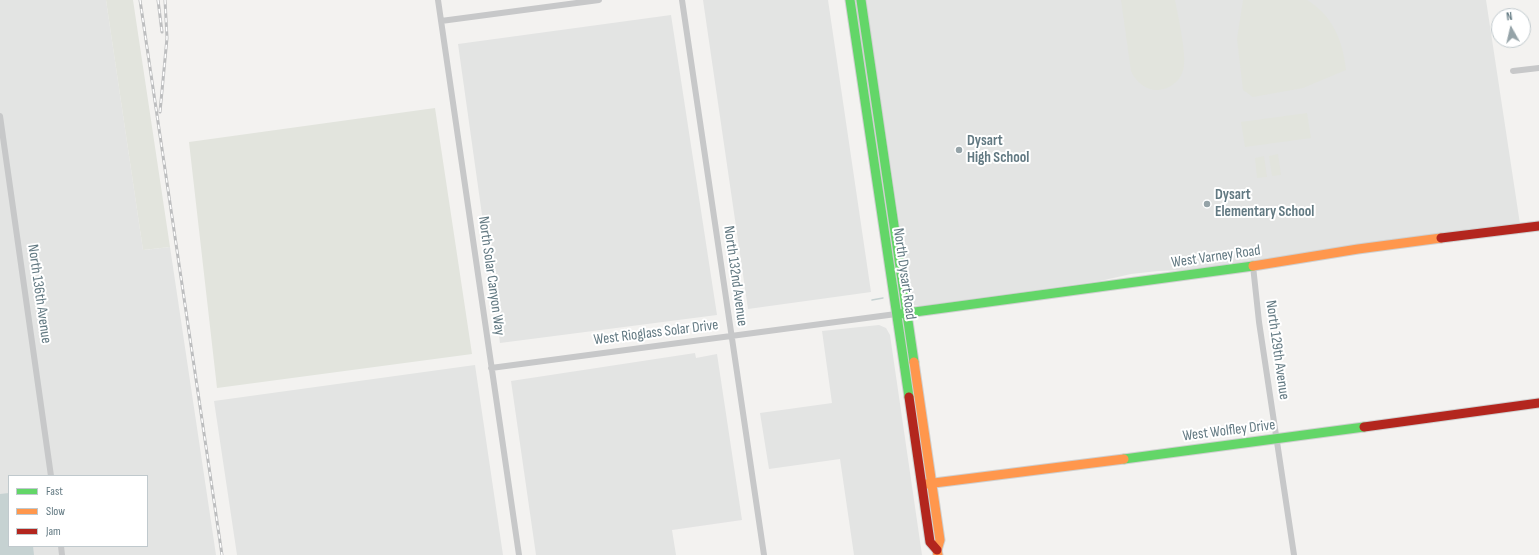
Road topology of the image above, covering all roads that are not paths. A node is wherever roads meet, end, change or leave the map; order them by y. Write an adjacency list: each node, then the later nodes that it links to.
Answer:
1 (438, 0): 6 (street, North Solar Canyon Way)
2 (599, 0): 6 (street)
3 (682, 0): 14 (street, North 132nd Avenue)
4 (850, 0): 13 (street, North Dysart Road)
5 (861, 0): 12 (street, North Dysart Road)
6 (441, 21): 15 (street, North Solar Canyon Way)
7 (1539, 68): 8 (street)
8 (1514, 71)
9 (0, 116): 18 (street, North 136th Avenue)
10 (1539, 226): 11 (street, West Varney Road)
11 (1253, 266): 12 (street, West Varney Road); 17 (street, North 129th Avenue)
12 (906, 313): 13 (street, West Varney Road); 19 (street, North Dysart Road)
13 (896, 314): 14 (street, West Rioglass Solar Drive); 20 (street, North Dysart Road)
14 (731, 337): 15 (street, West Rioglass Solar Drive); 23 (street, North 132nd Avenue)
15 (492, 368): 22 (street, North Solar Canyon Way)
16 (1539, 403): 17 (street, West Wolfley Drive)
17 (1277, 439): 19 (street, West Wolfley Drive); 24 (street, North 129th Avenue)
18 (51, 475)
19 (932, 483): 20 (street, West Wolfley Drive); 21 (street, North Dysart Road)
20 (922, 485): 21 (street, North Dysart Road)
21 (937, 552)
22 (519, 555)
23 (764, 555)
24 (1294, 555)

